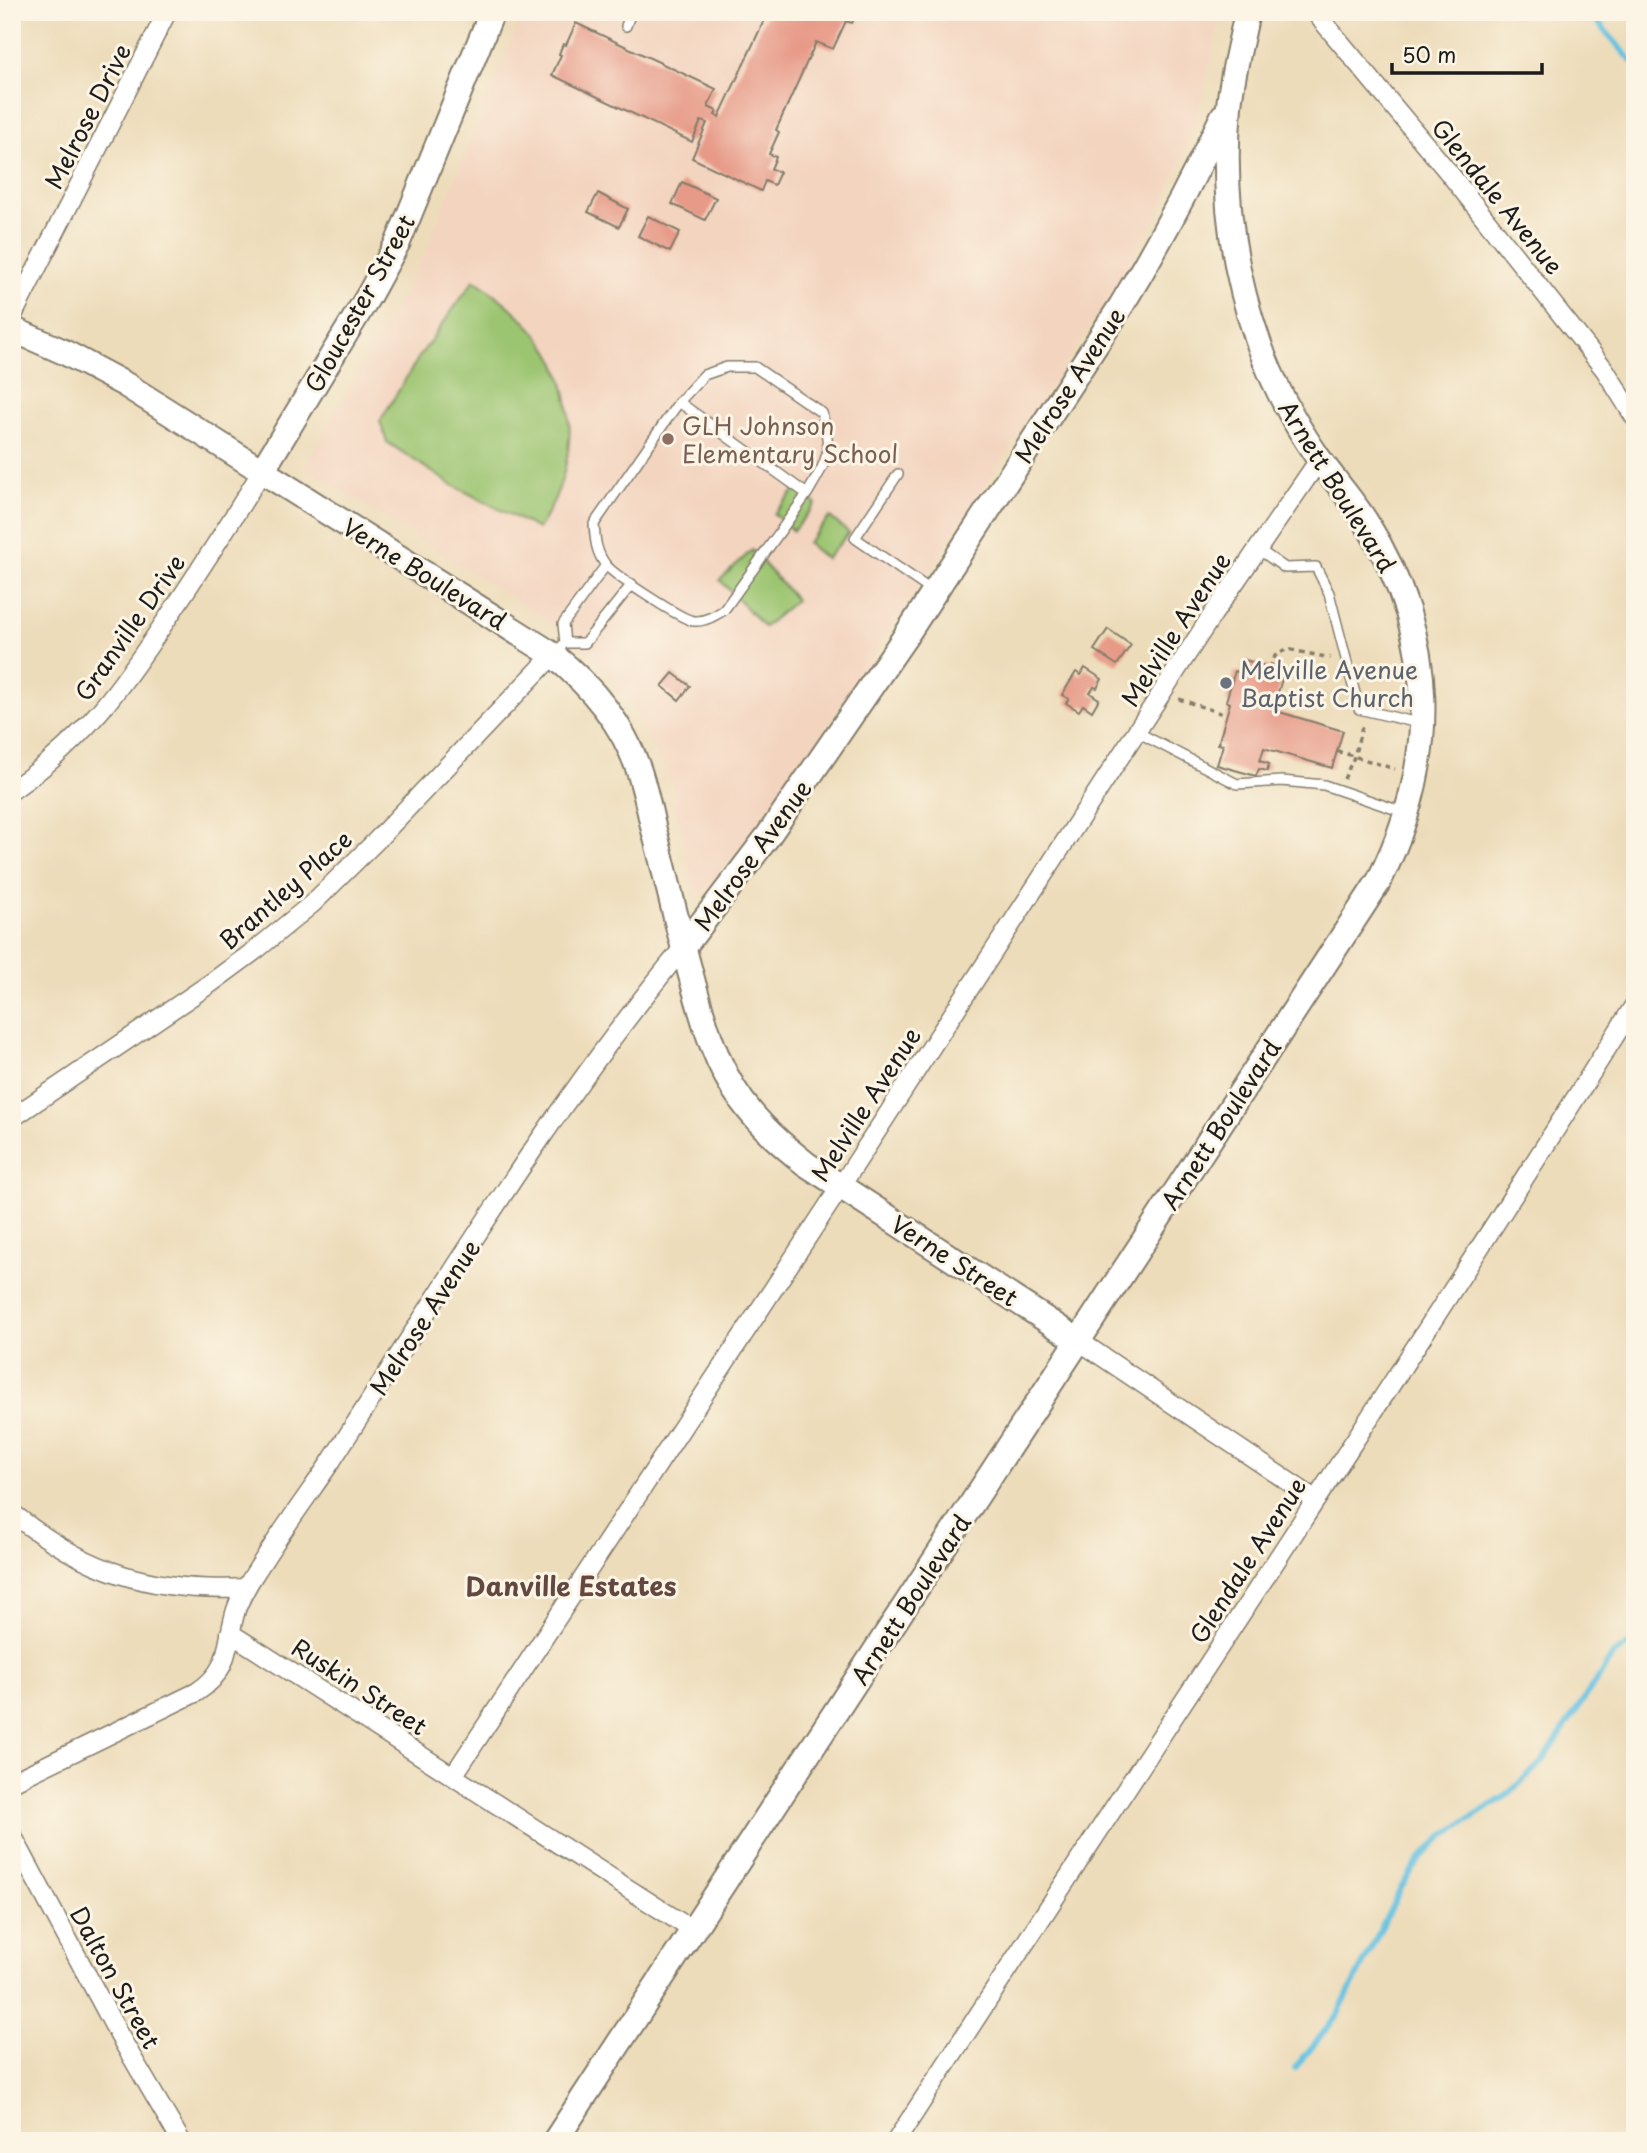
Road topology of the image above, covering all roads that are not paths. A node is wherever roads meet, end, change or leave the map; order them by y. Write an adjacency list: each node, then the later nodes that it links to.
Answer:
1 (167, 12): 8 (street, Melrose Drive)
2 (492, 12): 13 (street, Gloucester Street)
3 (631, 12): 6 (lane)
4 (1247, 12): 7 (street, Arnett Boulevard)
5 (1315, 12): 11 (street, Glendale Avenue)
6 (626, 26)
7 (1229, 103): 12 (street, Arnett Boulevard); 19 (street, Melrose Avenue)
8 (12, 317)
9 (12, 329): 13 (street, Verne Boulevard)
10 (679, 402): 15 (lane); 15 (lane); 17 (lane)
11 (1635, 418)
12 (1320, 460): 16 (street, Melville Avenue); 21 (street, Arnett Boulevard)
13 (262, 471): 20 (street, Verne Boulevard); 23 (street, Granville Drive)
14 (898, 474): 19 (lane)
15 (807, 494): 18 (lane)
16 (1258, 549): 21 (lane); 22 (street, Melville Avenue)
17 (606, 565): 18 (lane); 20 (lane)
18 (632, 584): 20 (lane)
19 (934, 592): 25 (street, Melrose Avenue)
20 (559, 649): 25 (street, Verne Boulevard); 27 (street, Brantley Place)
21 (1423, 724): 24 (street, Arnett Boulevard)
22 (1137, 732): 24 (lane); 28 (street, Melville Avenue)
23 (12, 790)
24 (1408, 814): 29 (street, Arnett Boulevard)
25 (683, 948): 28 (street, Verne Street); 32 (street, Melrose Avenue)
26 (1635, 1004): 30 (street, Glendale Avenue)
27 (12, 1118)
28 (841, 1186): 29 (street, Verne Street); 34 (street, Melville Avenue)
29 (1079, 1341): 30 (street, Verne Street); 37 (street, Arnett Boulevard)
30 (1316, 1500): 40 (street, Glendale Avenue)
31 (12, 1513): 32 (street)
32 (246, 1588): 33 (street)
33 (230, 1633): 34 (street, Ruskin Street); 35 (street)
34 (453, 1776): 37 (street, Ruskin Street)
35 (12, 1782)
36 (12, 1835): 38 (street, Dalton Street)
37 (694, 1931): 39 (street, Arnett Boulevard)
38 (181, 2141)
39 (555, 2141)
40 (895, 2141)

